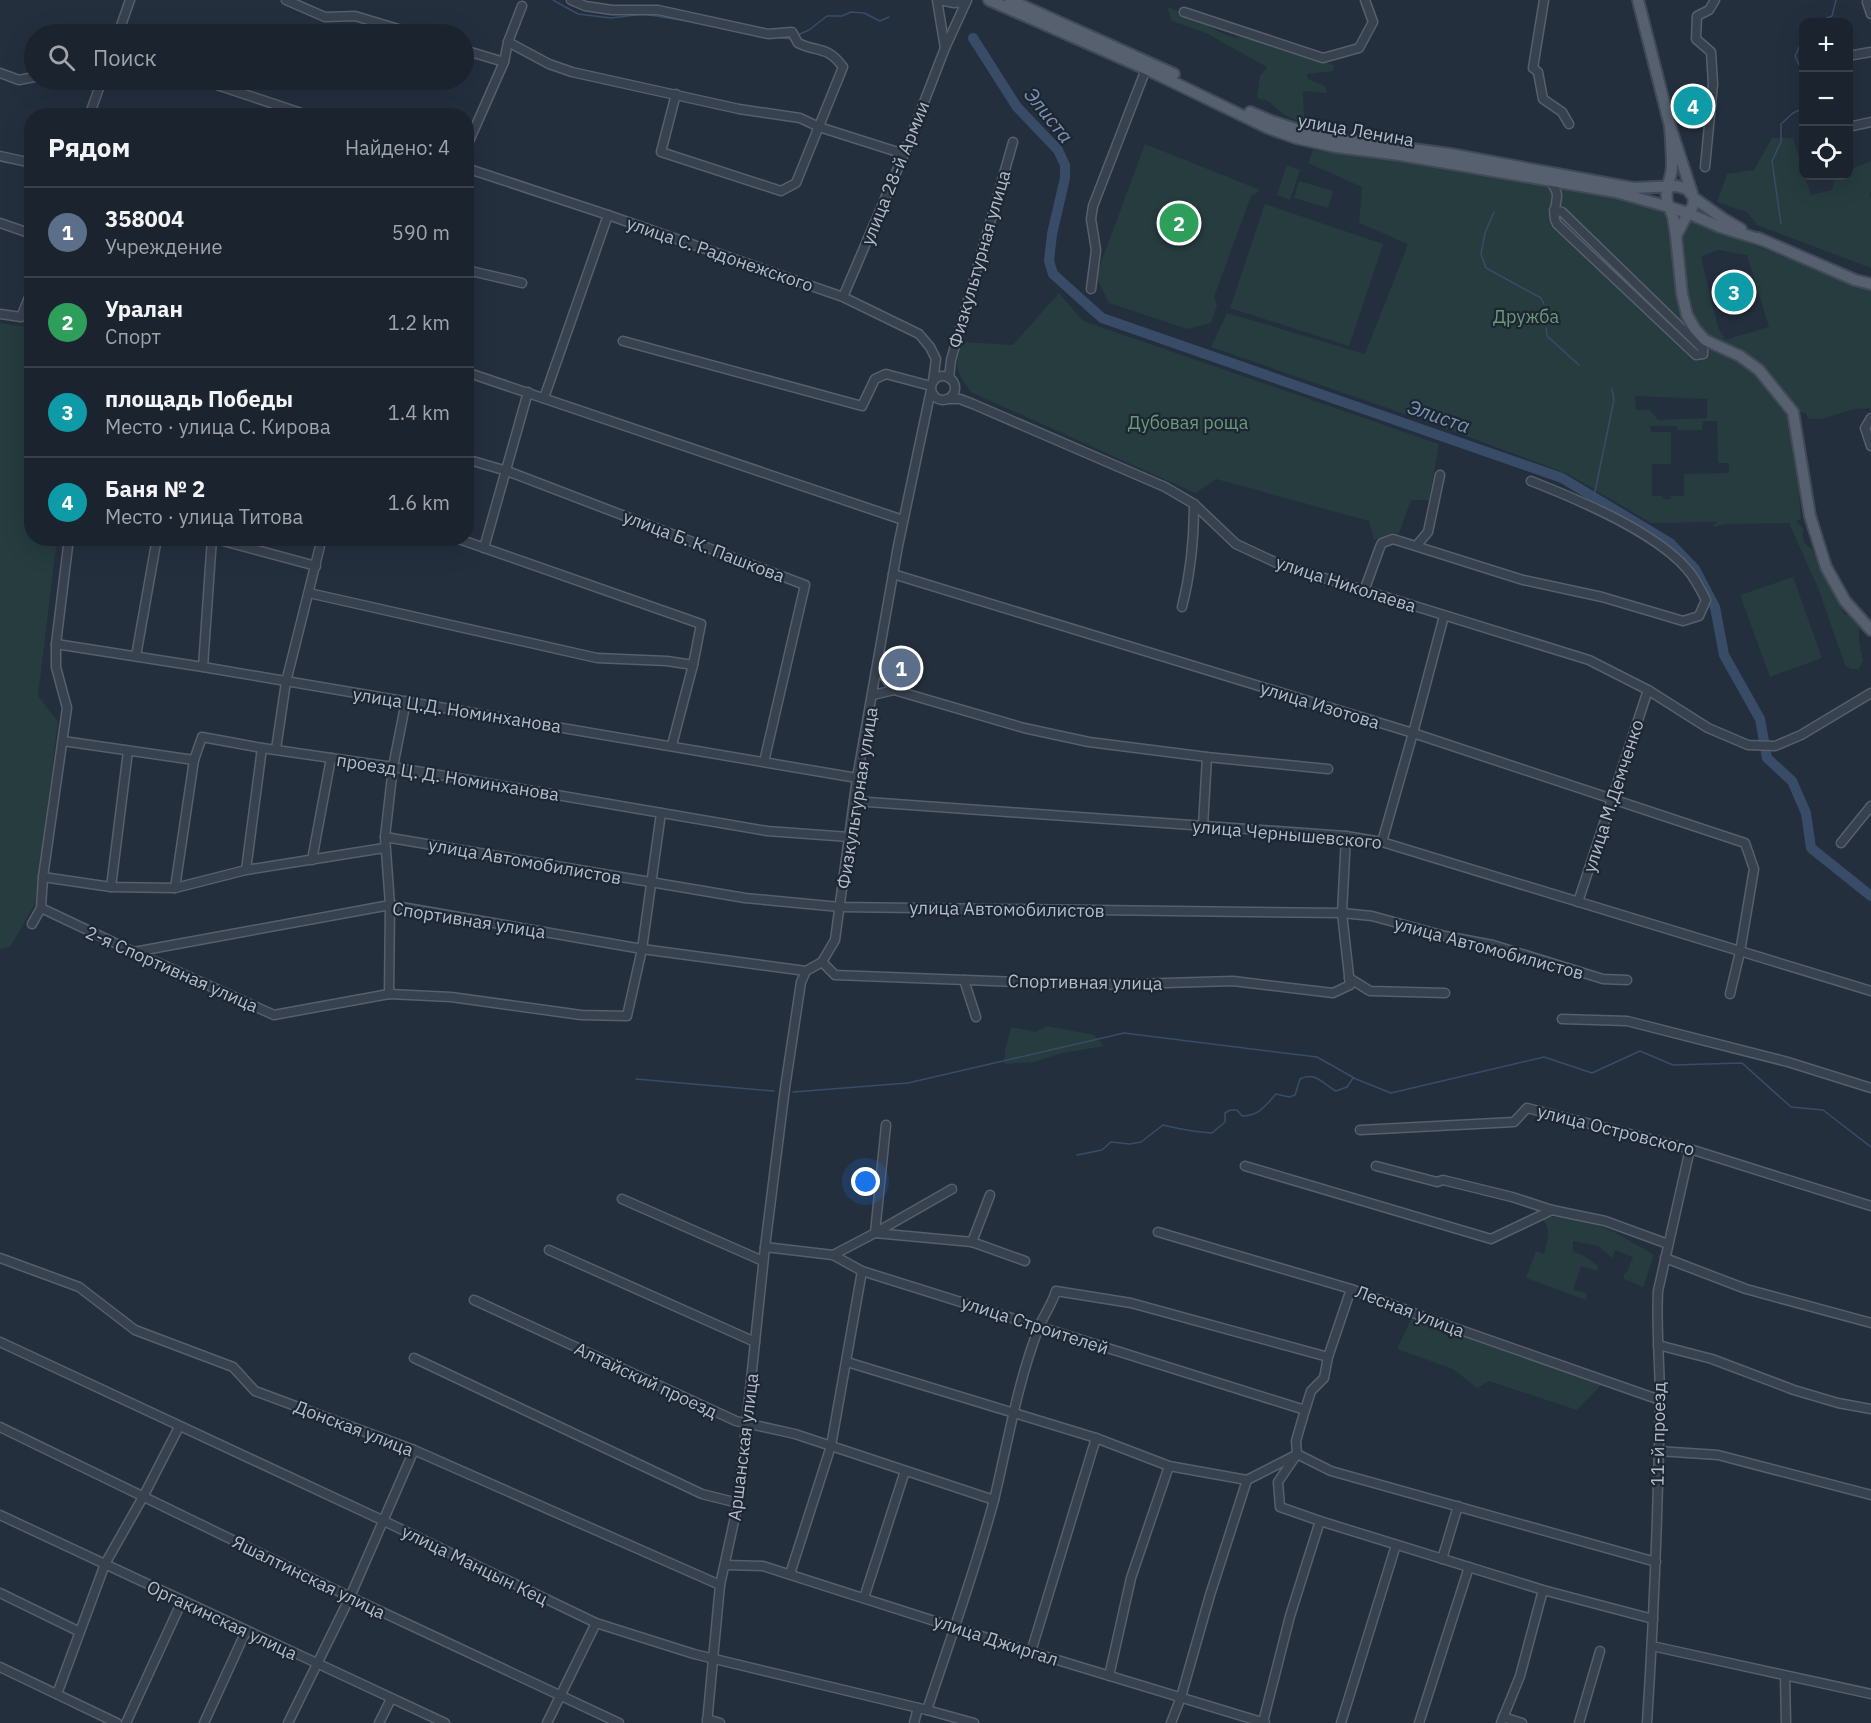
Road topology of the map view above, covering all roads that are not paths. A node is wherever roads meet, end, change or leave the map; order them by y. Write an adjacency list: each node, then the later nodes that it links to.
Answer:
1 (130, 0): 16 (street)
2 (286, 0): 17 (street)
3 (571, 0): 36 (street)
4 (938, 0): 11 (street, улица 28-й Армии); 19 (street, улица 28-й Армии)
5 (989, 0): 24 (main road, улица Ленина)
6 (1010, 0): 45 (main road, улица Ленина)
7 (1365, 0): 14 (street)
8 (1544, 0): 33 (street)
9 (1638, 0): 34 (main road)
10 (1715, 0): 42 (street)
11 (966, 1): 19 (street, улица 28-й Армии)
12 (1868, 2): 15 (street)
13 (522, 6): 18 (street)
14 (1184, 12)
15 (1871, 14)
16 (122, 24)
17 (382, 24)
18 (508, 42): 23 (street); 29 (street)
19 (945, 48): 39 (street, улица 28-й Армии)
20 (1871, 51): 22 (street)
21 (474, 53): 23 (street)
22 (1853, 55)
23 (504, 62): 37 (street)
24 (1146, 69): 44 (main road, улица Ленина); 58 (street)
25 (0, 73): 26 (street)
26 (24, 79)
27 (99, 90): 30 (street)
28 (232, 90): 31 (street)
29 (676, 94): 36 (street); 36 (street)
30 (93, 108)
31 (286, 108)
32 (1871, 122): 35 (street)
33 (1569, 124)
34 (1670, 126): 45 (main road); 46 (main road)
35 (1853, 126)
36 (819, 127): 39 (street)
37 (474, 130)
38 (1013, 142): 65 (street, Физкультурная улица)
39 (904, 154): 59 (street, улица 28-й Армии)
40 (0, 156): 41 (street)
41 (24, 161)
42 (1705, 167)
43 (474, 171): 50 (street, улица С. Радонежского)
44 (1551, 181): 47 (main road, улица Ленина); 48 (street)
45 (1667, 188): 46 (main road); 47 (main road)
46 (1693, 195): 49 (main road); 54 (main road)
47 (1668, 207): 49 (main road); 53 (main road)
48 (1554, 210): 48 (street)
49 (1688, 213): 53 (main road); 54 (main road)
50 (608, 215): 59 (street, улица С. Радонежского); 68 (street)
51 (0, 223): 52 (street)
52 (24, 231)
53 (1676, 236): 94 (main road)
54 (1762, 240): 57 (main road)
55 (474, 272): 56 (street)
56 (522, 283)
57 (1871, 284)
58 (1091, 289)
59 (843, 297): 62 (street, улица С. Радонежского)
60 (24, 310): 61 (street)
61 (0, 314)
62 (919, 334): 65 (street); 66 (street, улица С. Радонежского)
63 (623, 341): 66 (street)
64 (474, 375): 67 (street)
65 (951, 380): 66 (street); 69 (street, Физкультурная улица); 70 (street)
66 (932, 386): 69 (street); 71 (street, Физкультурная улица)
67 (528, 392): 68 (street); 75 (street)
68 (544, 398): 79 (street)
69 (945, 399): 70 (street, улица Николаева); 71 (street)
70 (973, 404): 78 (street, улица Николаева)
71 (927, 414): 79 (street, Физкультурная улица)
72 (1871, 418): 73 (street)
73 (1871, 446)
74 (474, 461): 75 (street, улица Б. К. Пашкова)
75 (507, 471): 87 (street); 115 (street, улица Б. К. Пашкова)
76 (1440, 475): 81 (street)
77 (1531, 481): 81 (street)
78 (1194, 504): 90 (street, улица Николаева); 92 (street)
79 (903, 519): 89 (street, Физкультурная улица)
80 (474, 544): 87 (street)
81 (1417, 545): 90 (street)
82 (68, 546): 95 (street)
83 (156, 546): 96 (street)
84 (211, 546): 98 (street)
85 (242, 546): 88 (street)
86 (320, 546): 88 (street)
87 (484, 548): 97 (street)
88 (316, 566): 91 (street)
89 (893, 574): 99 (street, Физкультурная улица); 106 (street, улица Изотова)
90 (1364, 591): 93 (street, улица Николаева)
91 (309, 593): 97 (street); 100 (street)
92 (1182, 607)
93 (1444, 616): 102 (street, улица Николаева); 106 (street)
94 (1871, 630)
95 (56, 644): 96 (street, улица Ц.Д. Номинханова); 107 (street)
96 (136, 656): 98 (street, улица Ц.Д. Номинханова)
97 (693, 665): 108 (street)
98 (203, 666): 100 (street, улица Ц.Д. Номинханова)
99 (878, 668): 101 (street); 104 (street, Физкультурная улица)
100 (286, 682): 105 (street, улица Ц.Д. Номинханова); 110 (street)
101 (894, 690): 104 (street); 112 (street)
102 (1648, 690): 103 (street, улица Николаева); 119 (street, улица М.Демченко)
103 (1871, 693)
104 (873, 695): 118 (street, Физкультурная улица)
105 (406, 701): 108 (street, улица Ц.Д. Номинханова); 116 (street)
106 (1413, 733): 119 (street, улица Изотова); 127 (street)
107 (63, 741): 111 (street); 132 (street)
108 (672, 745): 115 (street, улица Ц.Д. Номинханова)
109 (262, 748): 110 (street, проезд Ц. Д. Номинханова); 114 (street, проезд Ц. Д. Номинханова); 131 (street)
110 (276, 749): 113 (street, проезд Ц. Д. Номинханова)
111 (128, 751): 114 (street); 134 (street)
112 (1207, 757): 117 (street); 123 (street)
113 (331, 758): 116 (street, проезд Ц. Д. Номинханова); 130 (street)
114 (194, 760): 135 (street)
115 (765, 762): 118 (street, улица Ц.Д. Номинханова)
116 (393, 767): 122 (street, проезд Ц. Д. Номинханова); 125 (street)
117 (1328, 770)
118 (857, 778): 120 (street, Физкультурная улица)
119 (1612, 798): 136 (street, улица М.Демченко); 144 (street, улица Изотова)
120 (854, 801): 123 (street, улица Чернышевского); 126 (street, Физкультурная улица)
121 (1869, 812): 128 (street)
122 (661, 813): 126 (street, проезд Ц. Д. Номинханова); 133 (street)
123 (1203, 826): 124 (street, улица Чернышевского)
124 (1346, 836): 127 (street, улица Чернышевского); 140 (street)
125 (385, 837): 129 (street); 133 (street, улица Автомобилистов)
126 (849, 837): 138 (street, Физкультурная улица)
127 (1382, 842): 136 (street, улица Чернышевского)
128 (1842, 843)
129 (384, 848): 130 (street); 137 (street)
130 (312, 860): 131 (street)
131 (246, 870): 135 (street)
132 (43, 877): 134 (street); 139 (street)
133 (651, 882): 138 (street, улица Автомобилистов); 142 (street)
134 (111, 887): 135 (street)
135 (175, 888)
136 (1578, 902): 144 (street, улица Чернышевского)
137 (390, 905): 142 (street, Спортивная улица); 143 (street, Спортивная улица); 152 (street)
138 (840, 907): 140 (street, улица Автомобилистов); 145 (street, Физкультурная улица)
139 (41, 908): 141 (street); 143 (street, 2-я Спортивная улица)
140 (1342, 913): 148 (street, улица Автомобилистов); 149 (street)
141 (32, 924)
142 (642, 949): 146 (street, Спортивная улица); 152 (street, 2-я Спортивная улица)
143 (134, 952): 152 (street, 2-я Спортивная улица)
144 (1740, 952): 150 (street, улица Чернышевского); 153 (street)
145 (822, 962): 146 (street); 147 (street, Спортивная улица)
146 (806, 970): 171 (street, Аршанская улица)
147 (964, 980): 149 (street, Спортивная улица); 154 (street)
148 (1627, 980)
149 (1350, 982): 151 (street)
150 (1871, 991)
151 (1446, 993)
152 (388, 994)
153 (1730, 994)
154 (976, 1017)
155 (1562, 1019): 156 (street)
156 (1871, 1088)
157 (886, 1125): 168 (street)
158 (1360, 1130): 159 (street, улица Островского)
159 (1690, 1149): 165 (street, улица Островского); 170 (street, 11-й проезд)
160 (1245, 1166): 166 (street)
161 (1376, 1166): 166 (street)
162 (952, 1189): 168 (street)
163 (990, 1195): 169 (street)
164 (622, 1199): 176 (street)
165 (1871, 1206)
166 (1552, 1210): 170 (street)
167 (1158, 1232): 179 (street, Лесная улица)
168 (875, 1233): 169 (street); 173 (street)
169 (972, 1242): 177 (street)
170 (1668, 1244): 175 (street, 11-й проезд)
171 (765, 1247): 173 (street, улица Строителей); 176 (street, Аршанская улица)
172 (549, 1250): 184 (street)
173 (834, 1255): 178 (street, улица Строителей)
174 (0, 1258): 198 (street, Донская улица)
175 (1665, 1258): 181 (street); 185 (street, 11-й проезд)
176 (763, 1261): 184 (street, Аршанская улица)
177 (1025, 1261)
178 (862, 1271): 182 (street, улица Строителей); 188 (street)
179 (1351, 1289): 186 (street); 189 (street, Лесная улица)
180 (474, 1300): 193 (street, Алтайский проезд)
181 (1871, 1323)
182 (1039, 1325): 186 (street); 191 (street, улица Строителей); 192 (street)
183 (0, 1342): 195 (street, улица Манцын Кец)
184 (755, 1342): 193 (street, Аршанская улица)
185 (1658, 1345): 189 (street, 11-й проезд); 190 (street)
186 (1328, 1357): 191 (street)
187 (414, 1358): 207 (street)
188 (848, 1362): 192 (street); 197 (street)
189 (1660, 1400): 199 (street, 11-й проезд)
190 (1871, 1409)
191 (1305, 1410): 200 (street)
192 (1012, 1412): 196 (street); 206 (street)
193 (748, 1423): 197 (street, Алтайский проезд); 207 (street, Аршанская улица)
194 (0, 1427): 205 (street, Яшалтинская улица)
195 (178, 1427): 205 (street); 210 (street, улица Манцын Кец)
196 (1096, 1438): 201 (street); 232 (street)
197 (831, 1446): 202 (street, Алтайский проезд); 218 (street)
198 (414, 1450): 210 (street); 219 (street, Донская улица)
199 (1658, 1451): 204 (street); 214 (street, 11-й проезд)
200 (1297, 1454): 203 (street); 208 (street); 211 (street)
201 (1168, 1466): 203 (street); 236 (street)
202 (905, 1471): 206 (street, Алтайский проезд); 223 (street)
203 (1247, 1480): 241 (street)
204 (1871, 1495)
205 (143, 1497): 215 (street); 222 (street, Яшалтинская улица)
206 (993, 1500): 227 (street)
207 (738, 1503): 216 (street, Аршанская улица)
208 (1458, 1506): 213 (street); 214 (street)
209 (0, 1515): 215 (street, Оргакинская улица)
210 (384, 1521): 222 (street); 226 (street, улица Манцын Кец)
211 (1320, 1521): 212 (street); 258 (street)
212 (1396, 1545): 213 (street); 259 (street)
213 (1442, 1559): 217 (street)
214 (1656, 1562): 225 (street, 11-й проезд)
215 (105, 1564): 224 (street, Оргакинская улица); 228 (street)
216 (725, 1566): 218 (street, улица Джиргал); 219 (street, Аршанская улица)
217 (1469, 1567): 220 (street); 260 (street)
218 (790, 1574): 223 (street, улица Джиргал)
219 (720, 1585): 233 (street, Аршанская улица)
220 (1543, 1590): 225 (street); 244 (street)
221 (0, 1593): 228 (street)
222 (350, 1597): 234 (street); 240 (street, Яшалтинская улица)
223 (864, 1598): 227 (street, улица Джиргал)
224 (182, 1601): 229 (street, Оргакинская улица); 247 (street)
225 (1653, 1619): 230 (street, 11-й проезд)
226 (596, 1623): 233 (street, улица Манцын Кец); 240 (street)
227 (955, 1627): 232 (street, улица Джиргал); 243 (street)
228 (78, 1631): 238 (street)
229 (246, 1631): 234 (street, Оргакинская улица); 248 (street)
230 (1652, 1646): 237 (street); 263 (street, 11-й проезд)
231 (1600, 1651): 262 (street)
232 (1031, 1652): 236 (street, улица Джиргал)
233 (713, 1658): 243 (street, улица Манцын Кец); 245 (street, Аршанская улица)
234 (316, 1664): 242 (street, Оргакинская улица); 249 (street)
235 (0, 1666): 238 (street)
236 (1109, 1676): 241 (street, улица Джиргал)
237 (1785, 1676): 239 (street); 264 (street)
238 (57, 1694): 246 (street)
239 (1871, 1694)
240 (559, 1696): 252 (street); 253 (street, Яшалтинская улица)
241 (1181, 1697): 257 (street); 258 (street, улица Джиргал)
242 (391, 1699): 250 (street); 251 (street, Оргакинская улица)
243 (923, 1709): 255 (street); 256 (street, улица Манцын Кец)
244 (1502, 1720): 261 (street)
245 (707, 1721): 254 (street)
246 (117, 1723)
247 (126, 1723)
248 (204, 1723)
249 (288, 1723)
250 (380, 1723)
251 (446, 1723)
252 (547, 1723)
253 (620, 1723)
254 (720, 1723)
255 (914, 1723)
256 (974, 1723)
257 (1171, 1723)
258 (1264, 1723)
259 (1341, 1723)
260 (1419, 1723)
261 (1522, 1723)
262 (1579, 1723)
263 (1647, 1723)
264 (1786, 1723)

